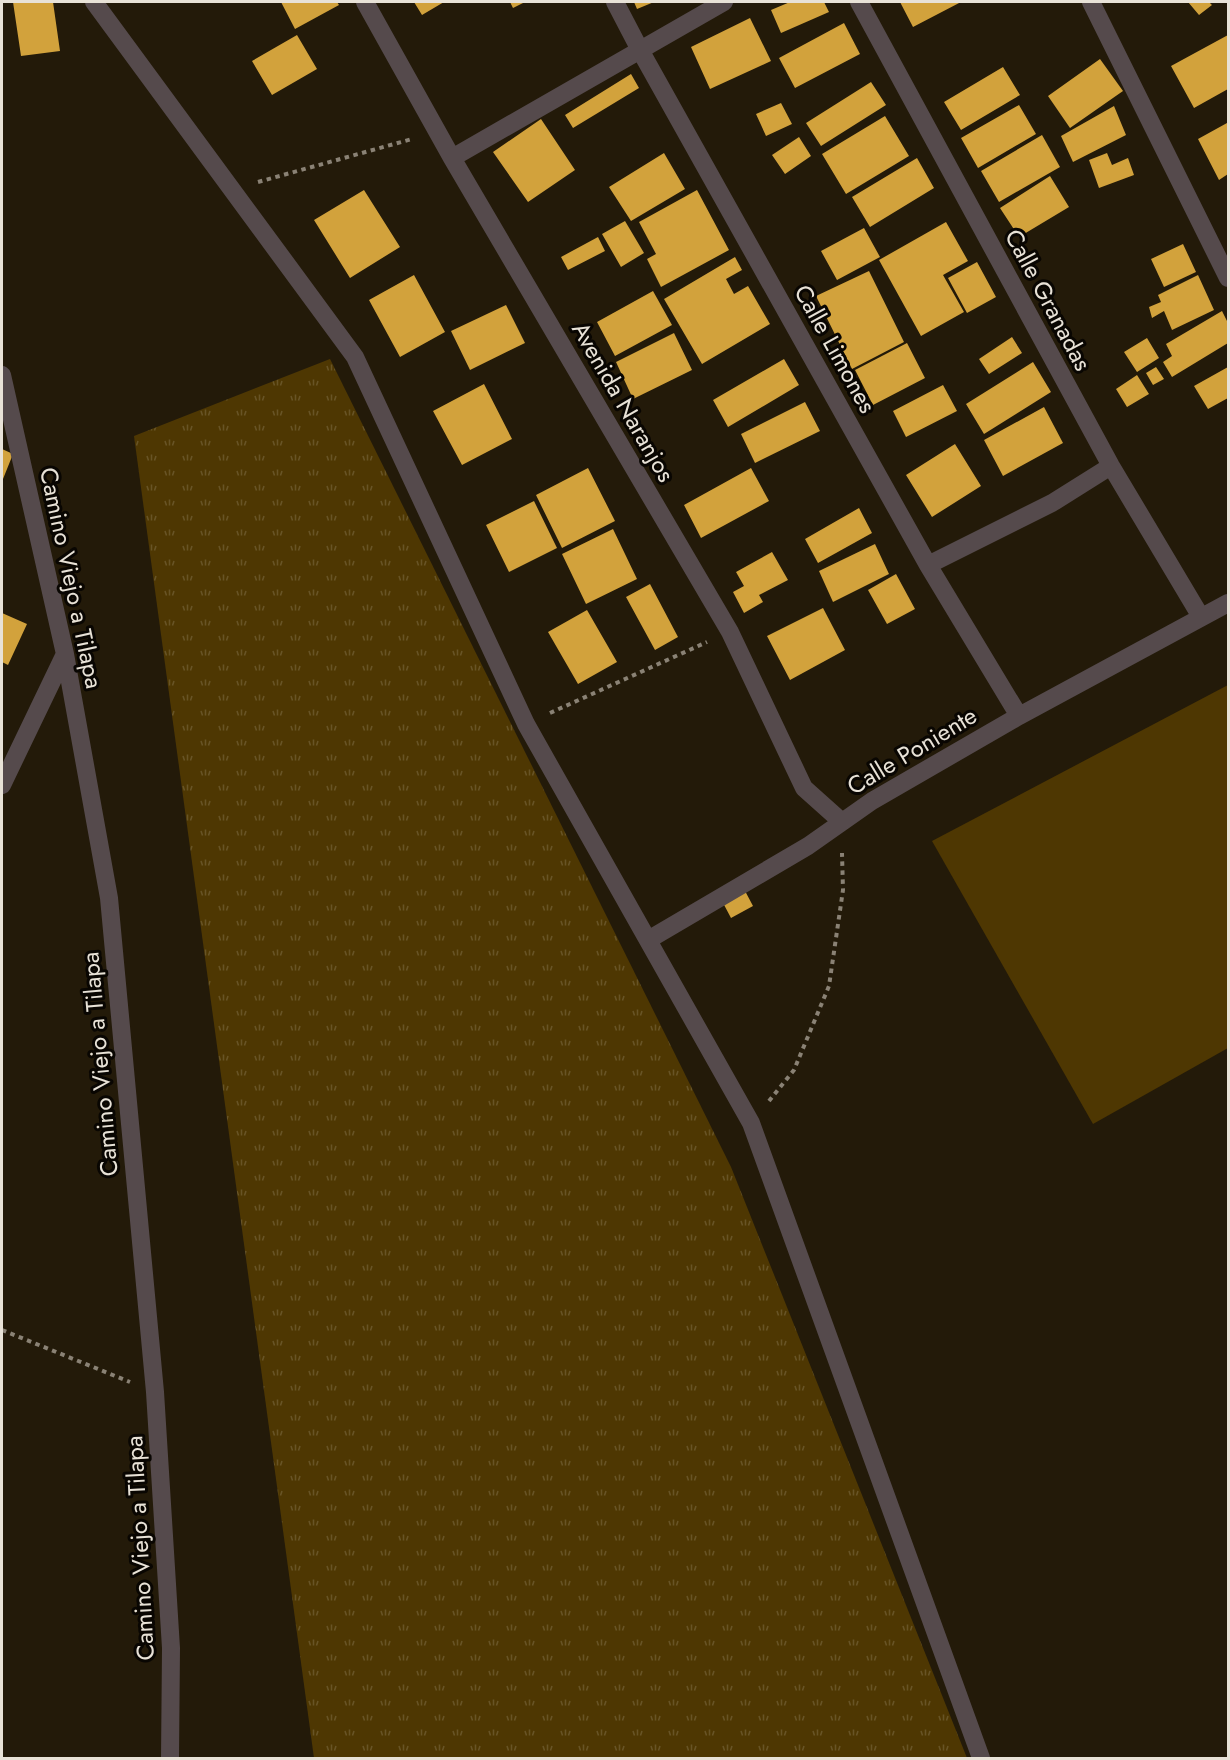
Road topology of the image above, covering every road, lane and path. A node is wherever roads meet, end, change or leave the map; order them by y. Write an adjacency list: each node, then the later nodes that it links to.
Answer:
1 (94, 2): 10 (street)
2 (365, 2): 9 (street, Avenida Naranjos)
3 (615, 2): 7 (street, Calle Limones)
4 (724, 2): 7 (street)
5 (860, 2): 13 (street, Calle Granadas)
6 (1091, 2): 11 (street)
7 (640, 50): 9 (street); 14 (street, Calle Limones)
8 (415, 138): 10 (path)
9 (452, 158): 17 (street, Avenida Naranjos)
10 (231, 189): 20 (street)
11 (1228, 278)
12 (2, 375): 18 (street, Camino Viejo a Tilapa)
13 (1111, 466): 14 (street); 16 (street, Calle Granadas)
14 (928, 565): 19 (street, Calle Limones)
15 (1228, 603): 16 (street, Calle Poniente)
16 (1201, 616): 19 (street, Calle Poniente)
17 (730, 632): 20 (path); 22 (street, Avenida Naranjos)
18 (64, 654): 21 (street); 26 (street, Camino Viejo a Tilapa)
19 (1019, 716): 22 (street, Calle Poniente)
20 (526, 724): 23 (street)
21 (2, 785)
22 (842, 822): 23 (street); 24 (path, Calle Poniente)
23 (648, 940): 24 (street)
24 (751, 1122): 28 (street)
25 (2, 1330): 26 (path)
26 (155, 1392): 27 (street, Camino Viejo a Tilapa)
27 (170, 1758)
28 (981, 1758)

